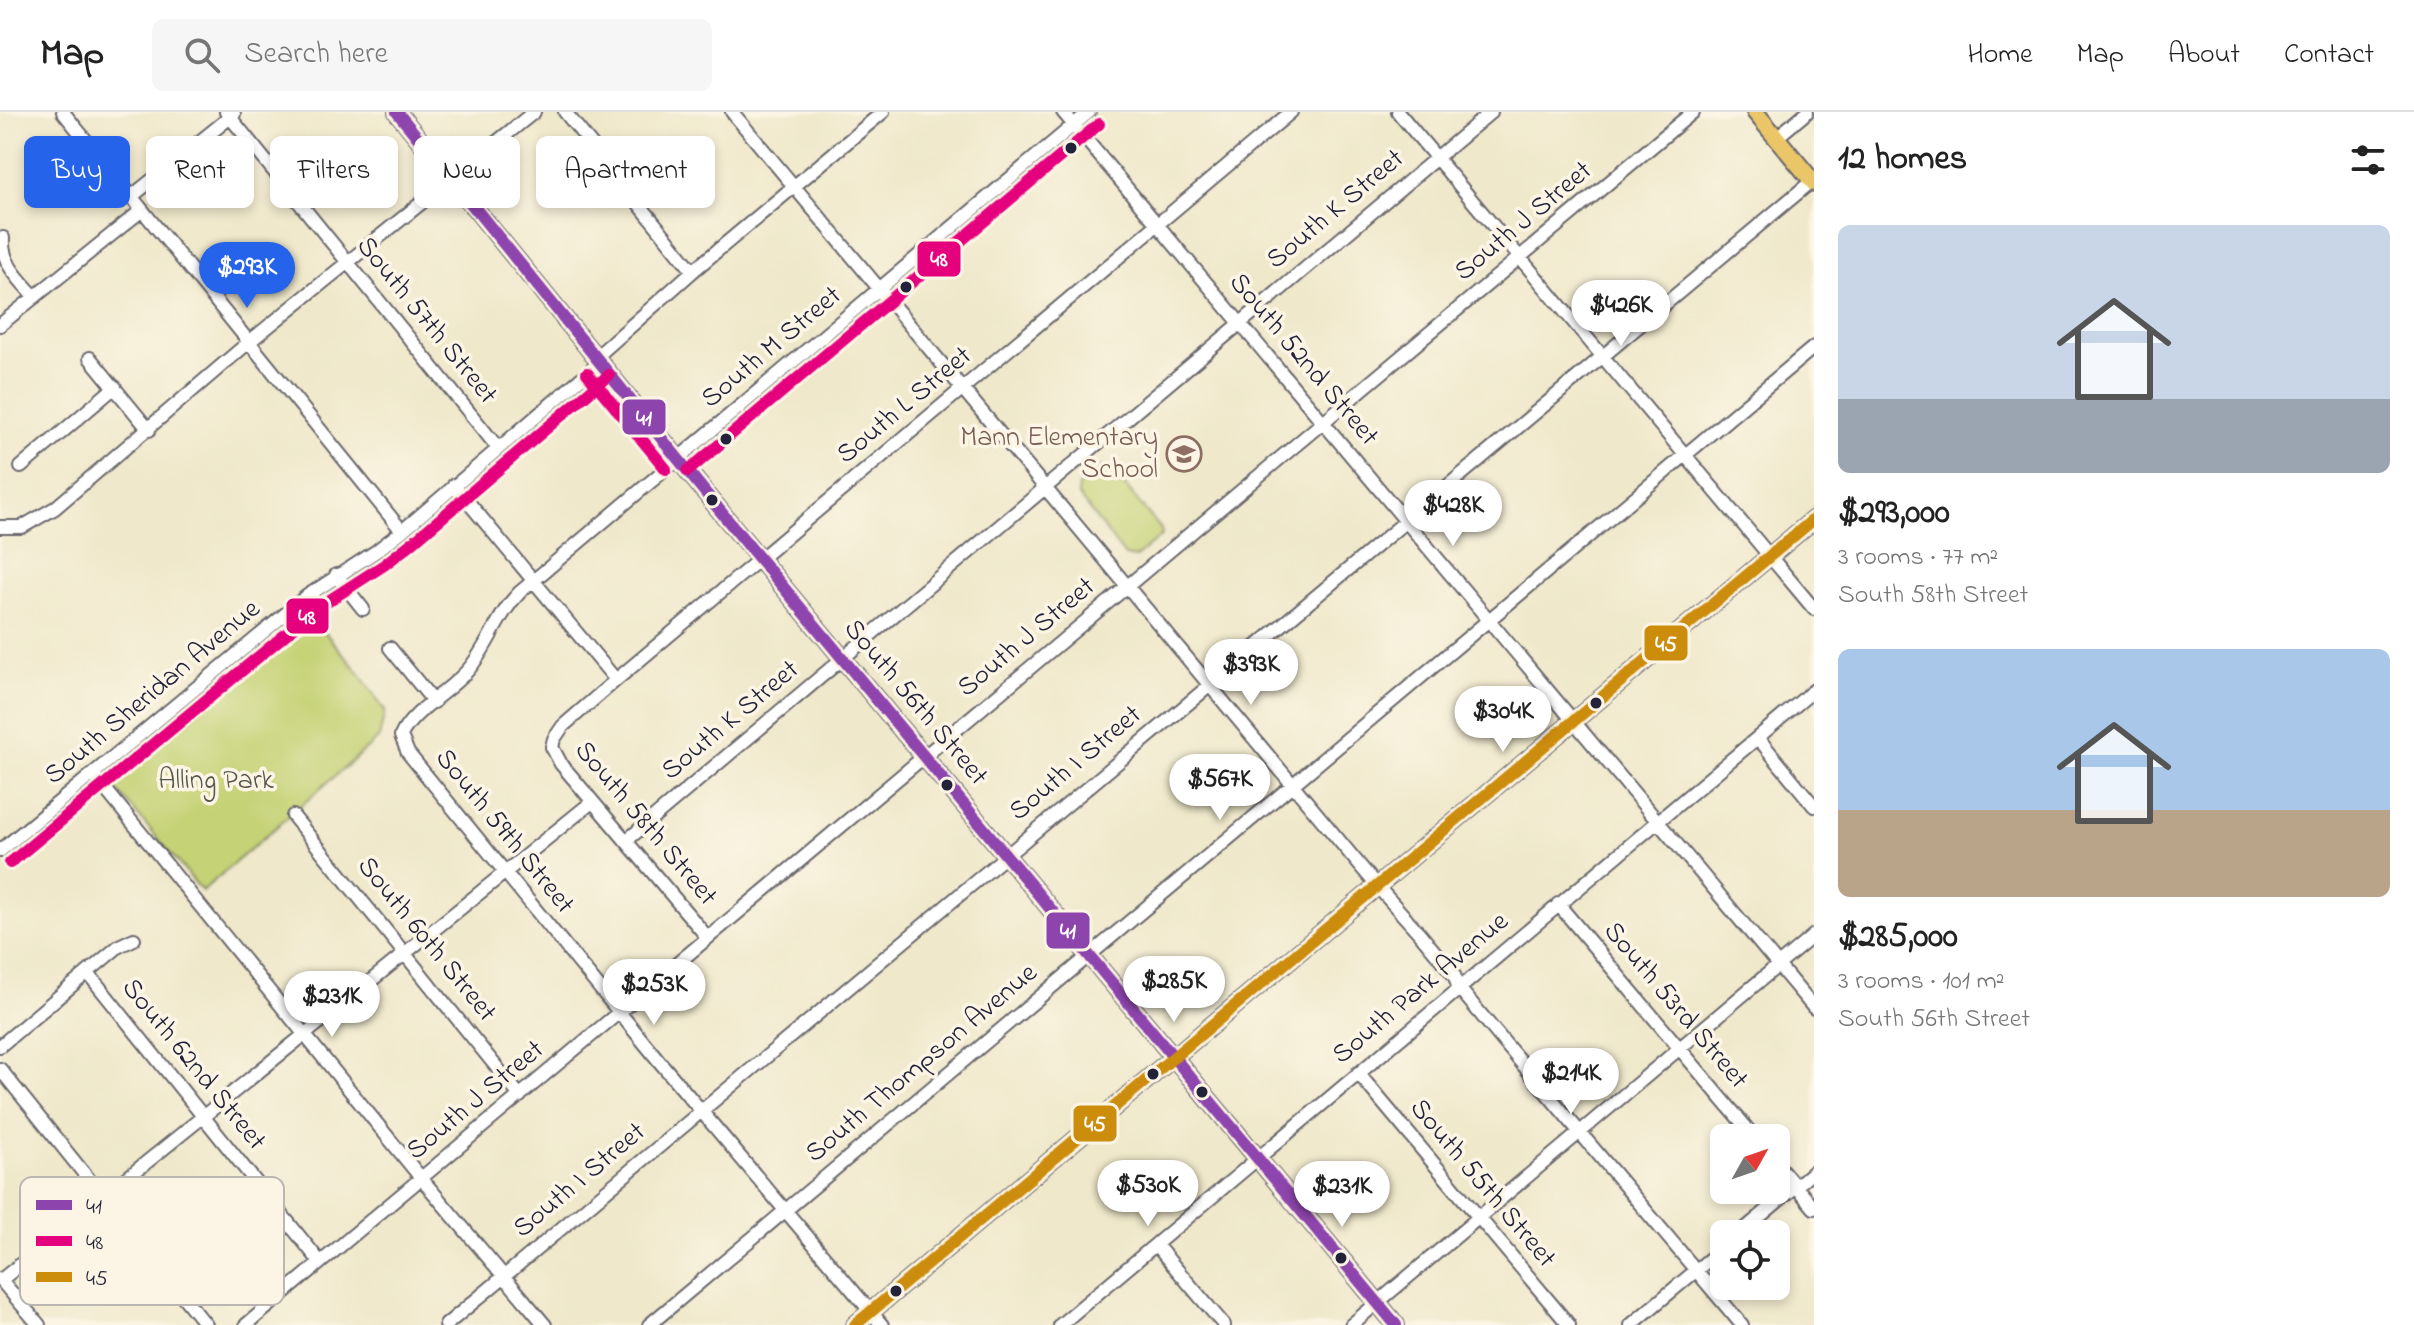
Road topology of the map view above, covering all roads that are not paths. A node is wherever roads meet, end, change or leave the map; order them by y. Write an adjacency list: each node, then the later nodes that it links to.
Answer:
1 (63, 112): 23 (street)
2 (397, 112): 17 (main road, South 56th Street)
3 (534, 112): 18 (street)
4 (565, 112): 31 (street)
5 (732, 112): 22 (street)
6 (883, 112): 22 (street, South Sheridan Avenue)
7 (1063, 112): 16 (street, South 52nd Street)
8 (1089, 112): 16 (street, South M Street)
9 (1291, 112): 27 (street, South L Street)
10 (1398, 112): 20 (street)
11 (1491, 112): 20 (street, South K Street)
12 (1693, 112): 29 (street, South J Street)
13 (1755, 112): 19 (main road)
14 (1807, 112): 19 (street)
15 (231, 114): 23 (street); 30 (street, South 57th Street)
16 (1074, 125): 27 (street, South 52nd Street); 32 (street, South M Street)
17 (416, 136)
18 (504, 136)
19 (1776, 138): 21 (main road)
20 (1436, 158): 29 (street); 34 (street, South K Street)
21 (1813, 182): 38 (street, South I Street)
22 (793, 188): 31 (street, South Sheridan Avenue); 32 (street)
23 (131, 197): 26 (street)
24 (415, 208): 30 (street)
25 (474, 208): 40 (main road, South 56th Street)
26 (142, 210): 33 (street); 36 (street)
27 (1158, 224): 34 (street, South 52nd Street); 42 (street, South L Street)
28 (3, 238): 33 (street)
29 (1520, 257): 38 (street); 43 (street, South J Street)
30 (348, 262): 36 (street); 45 (street, South 57th Street)
31 (693, 271): 40 (street, South Sheridan Avenue)
32 (878, 290): 42 (street); 47 (street, South M Street)
33 (35, 297): 35 (street)
34 (1240, 323): 43 (street, South 52nd Street); 50 (street, South K Street)
35 (0, 325)
36 (249, 342): 44 (street); 54 (street)
37 (1814, 347): 46 (street, South Thompson Avenue)
38 (1603, 355): 46 (street); 52 (street, South I Street)
39 (90, 358): 41 (street)
40 (597, 360): 45 (street, South Sheridan Avenue); 47 (main road, South 56th Street)
41 (115, 387): 44 (street); 48 (street)
42 (961, 389): 50 (street); 56 (street, South L Street)
43 (1323, 421): 52 (street, South 52nd Street); 59 (street, South J Street)
44 (149, 430): 53 (street)
45 (498, 448): 49 (street, South Sheridan Avenue)
46 (1686, 455): 55 (street); 62 (street, South Thompson Avenue)
47 (678, 459): 56 (main road, South 56th Street); 58 (street, South M Street)
48 (21, 467)
49 (454, 485): 54 (street, South Sheridan Avenue); 58 (street)
50 (1044, 488): 59 (street); 64 (street, South K Street)
51 (1814, 519): 55 (main road)
52 (1406, 520): 62 (street, South 52nd Street); 66 (street, South I Street)
53 (1, 527)
54 (402, 531): 57 (street, South Sheridan Avenue)
55 (1771, 556): 61 (street); 69 (main road)
56 (761, 559): 64 (main road, South 56th Street); 65 (street, South L Street)
57 (336, 575): 60 (street); 74 (street, South Sheridan Avenue)
58 (533, 581): 65 (street); 68 (street, South M Street)
59 (1127, 585): 66 (street); 73 (street, South J Street)
60 (363, 609)
61 (1814, 609)
62 (1490, 619): 69 (street, South 52nd Street); 75 (street, South Thompson Avenue)
63 (390, 648): 68 (street)
64 (843, 658): 73 (main road, South 56th Street); 80 (street, South K Street)
65 (616, 680): 72 (street, South L Street)
66 (1209, 685): 75 (street); 82 (street, South I Street)
67 (1814, 690): 71 (street, South Park Avenue)
68 (434, 702): 70 (street, South M Street)
69 (1574, 720): 79 (street, South 52nd Street); 84 (main road)
70 (401, 736): 83 (street, South 59th Street)
71 (1758, 738): 77 (street); 79 (street, South Park Avenue)
72 (554, 739): 76 (street, South 58th Street)
73 (925, 756): 82 (main road, South 56th Street); 87 (street, South J Street)
74 (93, 774): 81 (street, South Sheridan Avenue); 96 (street)
75 (1293, 785): 84 (street); 90 (street, South Thompson Avenue)
76 (592, 802): 80 (street, South 58th Street); 83 (street)
77 (1814, 806)
78 (293, 816): 89 (street, South 60th Street)
79 (1659, 820): 85 (street, South Park Avenue); 91 (street, South 52nd Street)
80 (626, 841): 87 (street, South 58th Street)
81 (0, 851)
82 (1007, 854): 90 (main road, South 56th Street); 103 (street, South I Street)
83 (507, 872): 89 (street); 95 (street, South 59th Street)
84 (1377, 886): 93 (street); 99 (main road)
85 (1558, 904): 93 (street, South Park Avenue); 98 (street, South 53rd Street)
86 (1814, 935): 91 (street)
87 (708, 938): 95 (street, South J Street)
88 (134, 939): 92 (street)
89 (406, 953): 96 (street); 102 (street, South 60th Street)
90 (1090, 955): 99 (main road, South 56th Street); 116 (street, South Thompson Avenue)
91 (1778, 965): 94 (street, South 52nd Street); 98 (street)
92 (88, 973): 97 (street); 104 (street, South 62nd Street)
93 (1459, 988): 101 (street, South Park Avenue); 106 (street)
94 (1814, 1008)
95 (619, 1012): 102 (street, South J Street); 103 (street, South 59th Street)
96 (305, 1035): 104 (street); 112 (street)
97 (0, 1046)
98 (1679, 1048): 105 (street, South 53rd Street); 106 (street)
99 (1174, 1056): 107 (main road, South 56th Street); 133 (main road)
100 (0, 1069): 109 (street)
101 (1358, 1073): 107 (street, South Park Avenue); 118 (street, South 55th Street)
102 (520, 1096): 112 (street, South J Street)
103 (701, 1110): 116 (street, South 59th Street); 125 (street, South I Street)
104 (203, 1116): 110 (street); 111 (street, South 62nd Street)
105 (1743, 1124)
106 (1579, 1133): 118 (street); 124 (street)
107 (1258, 1158): 120 (street, South Park Avenue); 129 (main road, South 56th Street)
108 (1814, 1171): 114 (street)
109 (85, 1177)
110 (128, 1177)
111 (252, 1177)
112 (421, 1178): 122 (street, South J Street); 125 (street)
113 (1790, 1179): 114 (street)
114 (1796, 1186): 115 (street); 119 (street)
115 (1814, 1208)
116 (785, 1209): 133 (street, South 59th Street); 139 (street, South Thompson Avenue)
117 (284, 1217): 122 (street, South 62nd Street)
118 (1479, 1217): 129 (street); 145 (street, South 55th Street)
119 (1756, 1220)
120 (1156, 1245): 141 (street, South Park Avenue); 142 (street)
121 (1710, 1258): 124 (street)
122 (320, 1262): 127 (street, South J Street)
123 (20, 1264): 126 (street)
124 (1696, 1270): 146 (street); 147 (street)
125 (504, 1276): 137 (street, South I Street); 138 (street)
126 (1, 1279): 128 (street)
127 (284, 1293)
128 (20, 1302)
129 (1378, 1303): 143 (street); 144 (main road, South 56th Street)
130 (22, 1305): 134 (street)
131 (190, 1305): 135 (street)
132 (269, 1305): 136 (street, South J Street)
133 (877, 1318): 140 (main road)
134 (39, 1325)
135 (206, 1325)
136 (246, 1325)
137 (446, 1325)
138 (545, 1325)
139 (649, 1325)
140 (855, 1325)
141 (1060, 1325)
142 (1224, 1325)
143 (1351, 1325)
144 (1396, 1325)
145 (1569, 1325)
146 (1631, 1325)
147 (1742, 1325)

